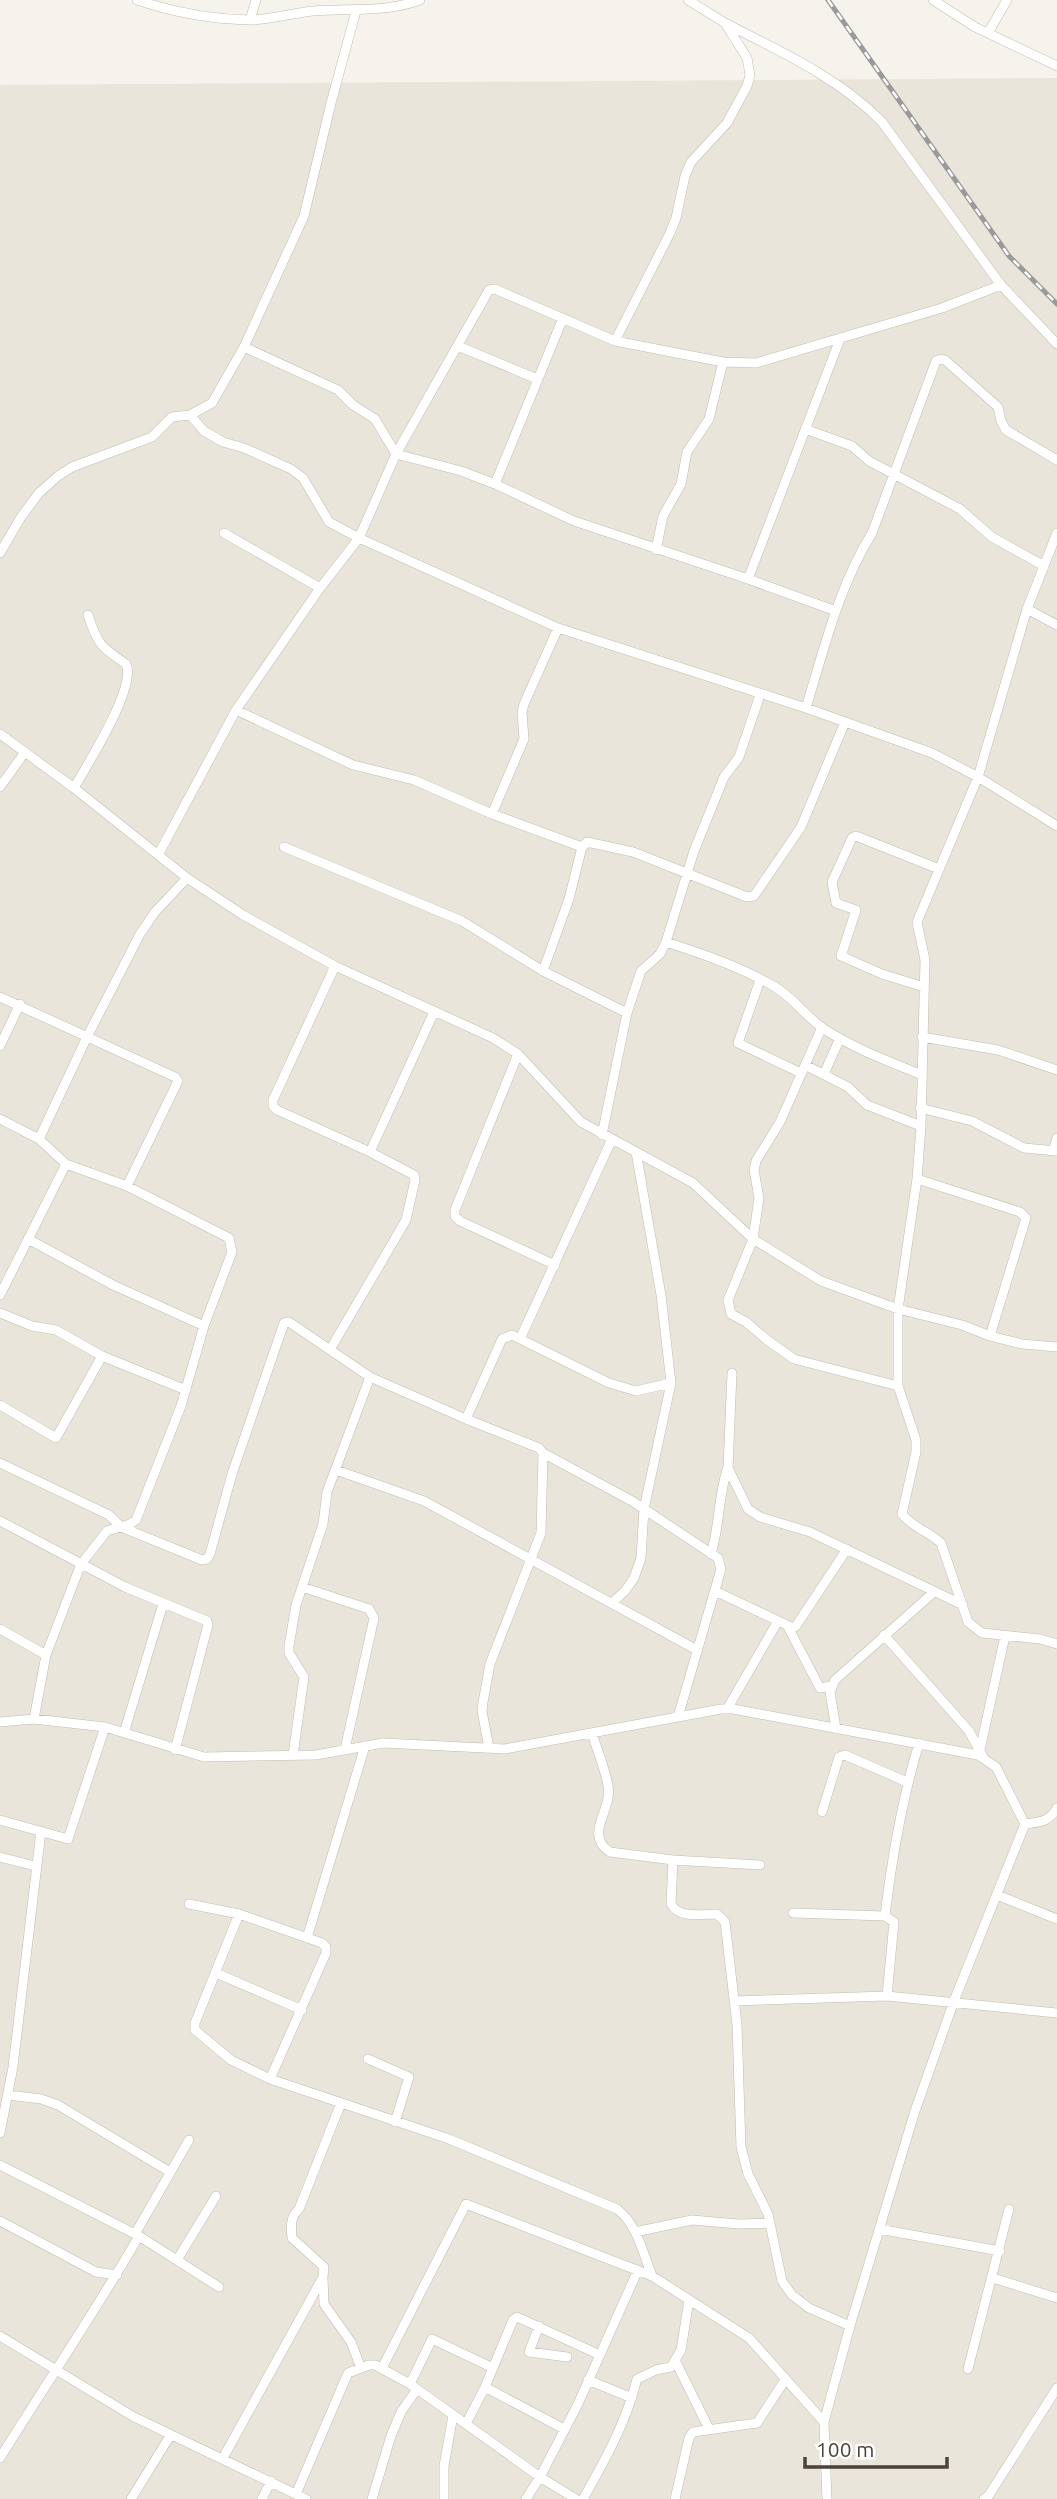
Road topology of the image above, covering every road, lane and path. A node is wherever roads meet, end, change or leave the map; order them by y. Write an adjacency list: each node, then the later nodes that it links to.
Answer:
1 (137, 0): 8 (street)
2 (256, 0): 8 (street)
3 (420, 0): 7 (street)
4 (688, 0): 9 (street)
5 (933, 0): 10 (street)
6 (1007, 0): 10 (street)
7 (356, 11): 8 (street); 18 (street)
8 (250, 20)
9 (725, 23): 12 (street); 15 (street)
10 (988, 33): 11 (street)
11 (1057, 65)
12 (1001, 285): 14 (street); 16 (street)
13 (563, 318): 15 (street); 17 (street); 20 (street)
14 (840, 339): 19 (street); 22 (street)
15 (615, 341): 19 (street)
16 (1057, 344)
17 (458, 346): 20 (street); 23 (street)
18 (244, 347): 21 (street); 23 (street)
19 (723, 362): 30 (street)
20 (537, 379): 26 (street)
21 (190, 415): 29 (street); 31 (street)
22 (805, 429): 25 (street); 33 (street)
23 (396, 454): 26 (street); 29 (street)
24 (1057, 460): 25 (street)
25 (895, 475): 32 (street); 36 (street)
26 (495, 484): 30 (street)
27 (224, 533): 34 (street)
28 (1057, 533): 32 (street)
29 (359, 538): 34 (street); 39 (street)
30 (656, 550): 33 (street)
31 (0, 553)
32 (1044, 566): 35 (street)
33 (748, 579): 36 (street)
34 (320, 588): 42 (street)
35 (1027, 609): 38 (street); 46 (street)
36 (836, 611): 41 (street)
37 (88, 615): 48 (street)
38 (1057, 625)
39 (558, 628): 40 (street); 49 (street)
40 (760, 695): 41 (street); 55 (street)
41 (806, 708): 43 (street)
42 (236, 709): 49 (street); 53 (street)
43 (845, 722): 46 (street); 55 (street)
44 (0, 734): 45 (street)
45 (25, 752): 47 (street); 48 (street)
46 (978, 777): 50 (street); 54 (street)
47 (0, 787)
48 (74, 788): 53 (street)
49 (492, 814): 52 (street)
50 (1057, 826)
51 (284, 847): 59 (street)
52 (582, 847): 55 (street); 59 (street)
53 (158, 855): 56 (street)
54 (939, 869): 61 (street); 61 (street)
55 (688, 872): 57 (street)
56 (187, 878): 58 (street); 67 (street)
57 (666, 942): 60 (street); 65 (street)
58 (335, 966): 64 (street); 84 (street)
59 (542, 971): 65 (street)
60 (761, 979): 66 (street); 72 (street)
61 (924, 987): 68 (street)
62 (0, 997): 63 (street)
63 (20, 1004): 67 (street); 70 (street)
64 (434, 1012): 71 (street); 84 (street)
65 (627, 1013): 79 (street)
66 (822, 1027): 69 (street); 72 (street)
67 (87, 1037): 81 (street); 88 (street)
68 (922, 1037): 73 (street); 75 (street)
69 (840, 1038): 74 (street); 75 (street)
70 (0, 1046)
71 (518, 1054): 79 (street); 91 (street)
72 (803, 1069): 74 (street); 90 (street)
73 (1057, 1070)
74 (824, 1074): 78 (street)
75 (922, 1075): 76 (street)
76 (920, 1108): 78 (street); 83 (street)
77 (0, 1119): 81 (street)
78 (920, 1126): 87 (street)
79 (602, 1135): 82 (street)
80 (1057, 1138): 83 (street)
81 (39, 1139): 86 (street)
82 (612, 1139): 85 (street); 91 (street)
83 (1055, 1151)
84 (370, 1152): 99 (street)
85 (636, 1152): 90 (street); 103 (street)
86 (66, 1164): 88 (street); 89 (street)
87 (917, 1179): 93 (street); 96 (street)
88 (127, 1186): 95 (street)
89 (28, 1239): 92 (street); 95 (street)
90 (753, 1239): 93 (street); 104 (street)
91 (555, 1265): 97 (street)
92 (0, 1295)
93 (898, 1309): 96 (street); 104 (street)
94 (0, 1312): 100 (street)
95 (204, 1326): 105 (street)
96 (990, 1336): 98 (street)
97 (520, 1339): 103 (street); 107 (street)
98 (1057, 1347)
99 (331, 1348): 102 (street); 115 (street)
100 (102, 1356): 105 (street); 106 (street)
101 (732, 1373): 110 (street)
102 (370, 1377): 107 (street); 111 (street)
103 (671, 1383): 112 (street)
104 (898, 1386): 126 (street)
105 (186, 1390): 115 (street)
106 (0, 1405)
107 (466, 1419): 108 (street)
108 (543, 1453): 112 (street); 119 (street)
109 (0, 1463): 113 (street)
110 (729, 1466): 117 (street); 118 (street)
111 (335, 1471): 119 (street); 121 (street)
112 (644, 1509): 118 (street); 124 (street)
113 (109, 1515): 115 (street); 116 (street)
114 (0, 1521): 120 (street)
115 (121, 1527): 116 (street)
116 (107, 1531): 120 (street)
117 (847, 1549): 123 (street); 128 (street)
118 (711, 1554): 122 (street)
119 (531, 1560): 124 (street); 146 (street)
120 (81, 1564): 125 (street); 134 (street)
121 (302, 1587): 147 (street); 150 (street)
122 (715, 1591): 127 (street); 133 (street)
123 (934, 1591): 126 (street); 130 (street)
124 (613, 1602): 133 (street)
125 (163, 1604): 142 (street); 148 (street)
126 (963, 1605): 131 (street)
127 (778, 1622): 128 (street); 136 (street)
128 (788, 1627): 135 (street)
129 (0, 1629): 134 (street)
130 (884, 1635): 135 (street); 149 (street)
131 (1005, 1636): 132 (street); 149 (street)
132 (1057, 1644)
133 (698, 1650): 137 (street)
134 (46, 1655): 138 (street)
135 (831, 1686): 141 (street)
136 (727, 1709): 137 (street); 141 (street)
137 (678, 1717): 143 (street)
138 (34, 1719): 139 (street); 140 (street)
139 (0, 1723)
140 (105, 1727): 142 (street); 156 (street)
141 (836, 1729): 144 (street)
142 (124, 1733): 148 (street)
143 (592, 1733): 146 (street); 158 (street)
144 (919, 1743): 149 (street); 151 (street)
145 (365, 1746): 146 (street); 147 (street); 167 (street)
146 (489, 1748)
147 (345, 1749): 150 (street)
148 (175, 1750): 150 (street)
149 (981, 1754): 155 (street)
150 (293, 1755)
151 (908, 1782): 153 (street); 165 (street)
152 (1057, 1808): 155 (street)
153 (822, 1812)
154 (0, 1820): 156 (street)
155 (1025, 1824): 161 (street)
156 (41, 1831): 159 (street)
157 (0, 1857): 159 (street)
158 (673, 1860): 160 (street); 170 (street)
159 (35, 1866): 176 (street)
160 (760, 1866)
161 (996, 1895): 166 (street); 171 (street)
162 (189, 1903): 164 (street)
163 (793, 1913): 165 (street)
164 (239, 1914): 167 (street); 168 (street)
165 (885, 1916): 169 (street)
166 (1057, 1919)
167 (307, 1938): 172 (street)
168 (216, 1973): 172 (street); 175 (street)
169 (887, 1996): 170 (street); 171 (street)
170 (735, 2001): 186 (street)
171 (954, 2001): 173 (street); 187 (street)
172 (302, 2010): 175 (street)
173 (1057, 2013)
174 (368, 2059): 178 (street)
175 (270, 2079): 177 (street)
176 (8, 2095): 179 (street); 182 (street)
177 (341, 2103): 178 (street); 196 (street)
178 (395, 2122): 188 (street)
179 (0, 2133)
180 (189, 2140): 182 (street)
181 (0, 2165): 189 (street)
182 (170, 2172): 189 (street)
183 (216, 2196): 191 (street)
184 (1009, 2209): 190 (street)
185 (0, 2221): 193 (street)
186 (770, 2223): 188 (street); 203 (street)
187 (880, 2229): 190 (street); 203 (street)
188 (635, 2232): 195 (street)
189 (137, 2235): 191 (street); 194 (street)
190 (1000, 2251): 197 (street)
191 (177, 2260): 198 (street)
192 (638, 2270): 195 (street); 205 (street); 209 (street)
193 (96, 2272): 194 (street); 199 (street)
194 (117, 2275): 199 (street)
195 (652, 2276): 201 (street)
196 (323, 2277): 208 (street); 225 (street)
197 (993, 2277): 200 (street); 212 (street)
198 (219, 2287)
199 (106, 2292): 211 (street)
200 (1057, 2298)
201 (689, 2300): 207 (street); 214 (street)
202 (539, 2326): 205 (street); 206 (street); 210 (street)
203 (850, 2326): 220 (street)
204 (0, 2336): 211 (street)
205 (600, 2355): 213 (street)
206 (568, 2357)
207 (675, 2360): 218 (street); 223 (street)
208 (361, 2368): 209 (street); 229 (street)
209 (382, 2368): 215 (street)
210 (493, 2368): 215 (street); 216 (street)
211 (55, 2369): 224 (street); 226 (street)
212 (968, 2369)
213 (589, 2380): 218 (street); 222 (street)
214 (785, 2380): 220 (street); 223 (street)
215 (414, 2387): 219 (street); 234 (street)
216 (485, 2387): 221 (street); 222 (street)
217 (1057, 2388): 230 (street)
218 (632, 2398): 238 (street)
219 (453, 2415): 221 (street); 235 (street)
220 (824, 2422): 240 (street)
221 (466, 2424): 227 (street)
222 (564, 2429): 227 (street)
223 (709, 2429): 239 (street)
224 (170, 2436): 225 (street); 231 (street)
225 (223, 2458): 228 (street)
226 (0, 2459)
227 (540, 2477): 236 (street); 237 (street)
228 (271, 2481): 229 (street); 232 (street)
229 (296, 2494): 233 (street)
230 (990, 2498)
231 (131, 2499)
232 (262, 2499)
233 (306, 2499)
234 (372, 2499)
235 (444, 2499)
236 (526, 2499)
237 (576, 2499)
238 (583, 2499)
239 (675, 2499)
240 (827, 2499)

